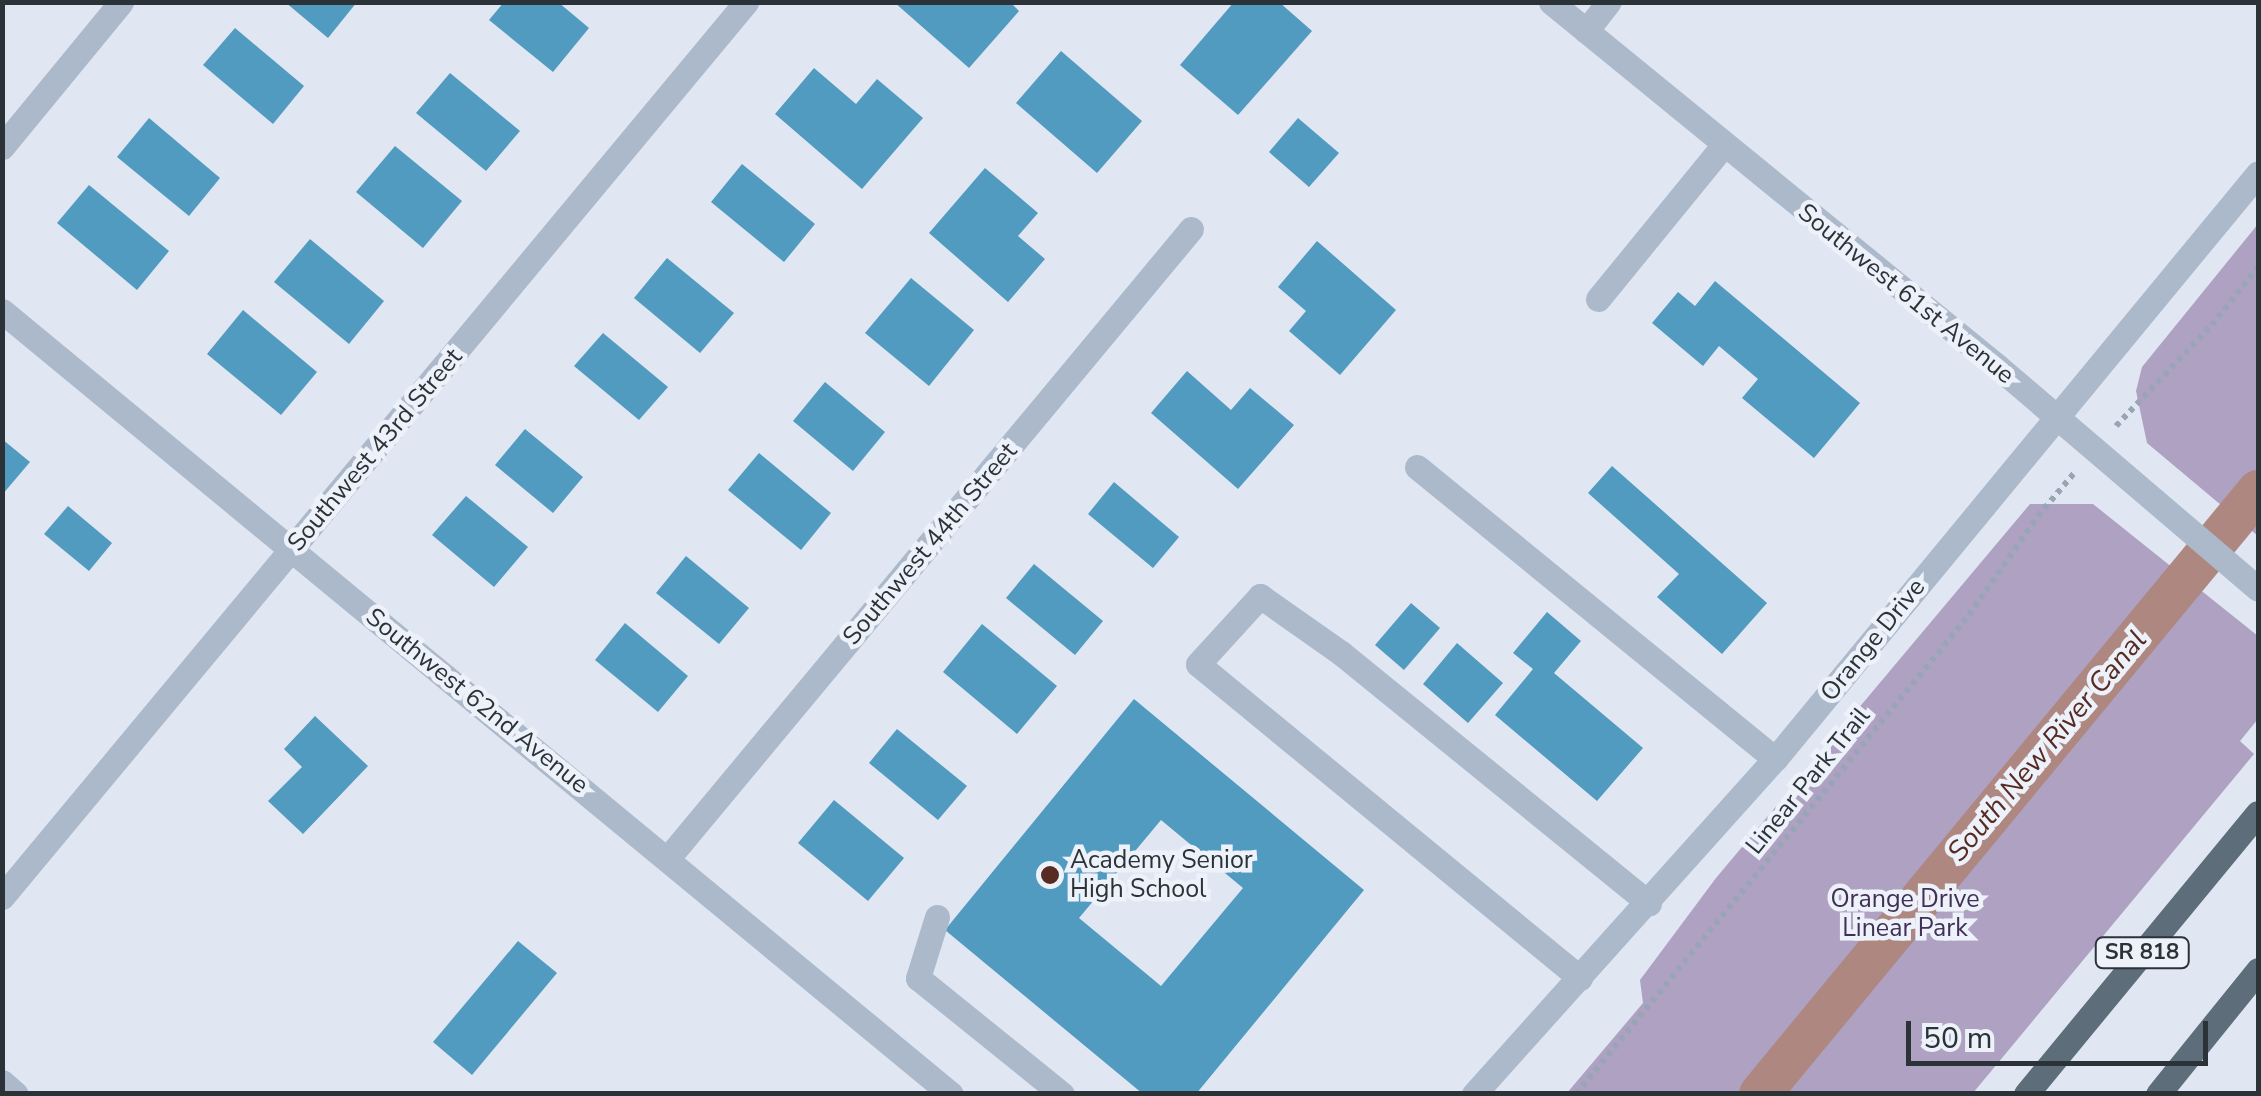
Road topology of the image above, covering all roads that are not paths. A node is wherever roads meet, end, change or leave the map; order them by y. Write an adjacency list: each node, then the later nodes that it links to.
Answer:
1 (121, 2): 6 (street)
2 (746, 2): 14 (street, Southwest 43rd Street)
3 (1551, 2): 5 (street, Southwest 61st Avenue)
4 (1609, 2): 5 (street)
5 (1586, 32): 7 (street, Southwest 61st Avenue)
6 (2, 146)
7 (1723, 146): 10 (street); 12 (street, Southwest 61st Avenue)
8 (2258, 173): 12 (street, Orange Drive)
9 (1192, 229): 18 (street, Southwest 44th Street)
10 (1598, 299)
11 (2, 311): 14 (street, Southwest 62nd Avenue)
12 (2056, 418): 15 (street, Southwest 61st Avenue); 16 (street, Orange Drive)
13 (1417, 467): 16 (street)
14 (294, 550): 18 (street, Southwest 62nd Avenue); 19 (street, Southwest 43rd Street)
15 (2258, 589)
16 (1775, 759): 20 (street, Orange Drive)
17 (2258, 813): 29 (main road, SR 818)
18 (668, 858): 26 (street, Southwest 62nd Avenue)
19 (2, 897)
20 (1649, 904): 23 (street, Orange Drive); 23 (street)
21 (937, 917): 27 (street)
22 (2258, 970): 30 (main road)
23 (1580, 978): 28 (street, Orange Drive)
24 (2, 1082): 25 (street)
25 (16, 1094)
26 (951, 1094)
27 (1062, 1094)
28 (1474, 1094)
29 (2026, 1094)
30 (2158, 1094)

